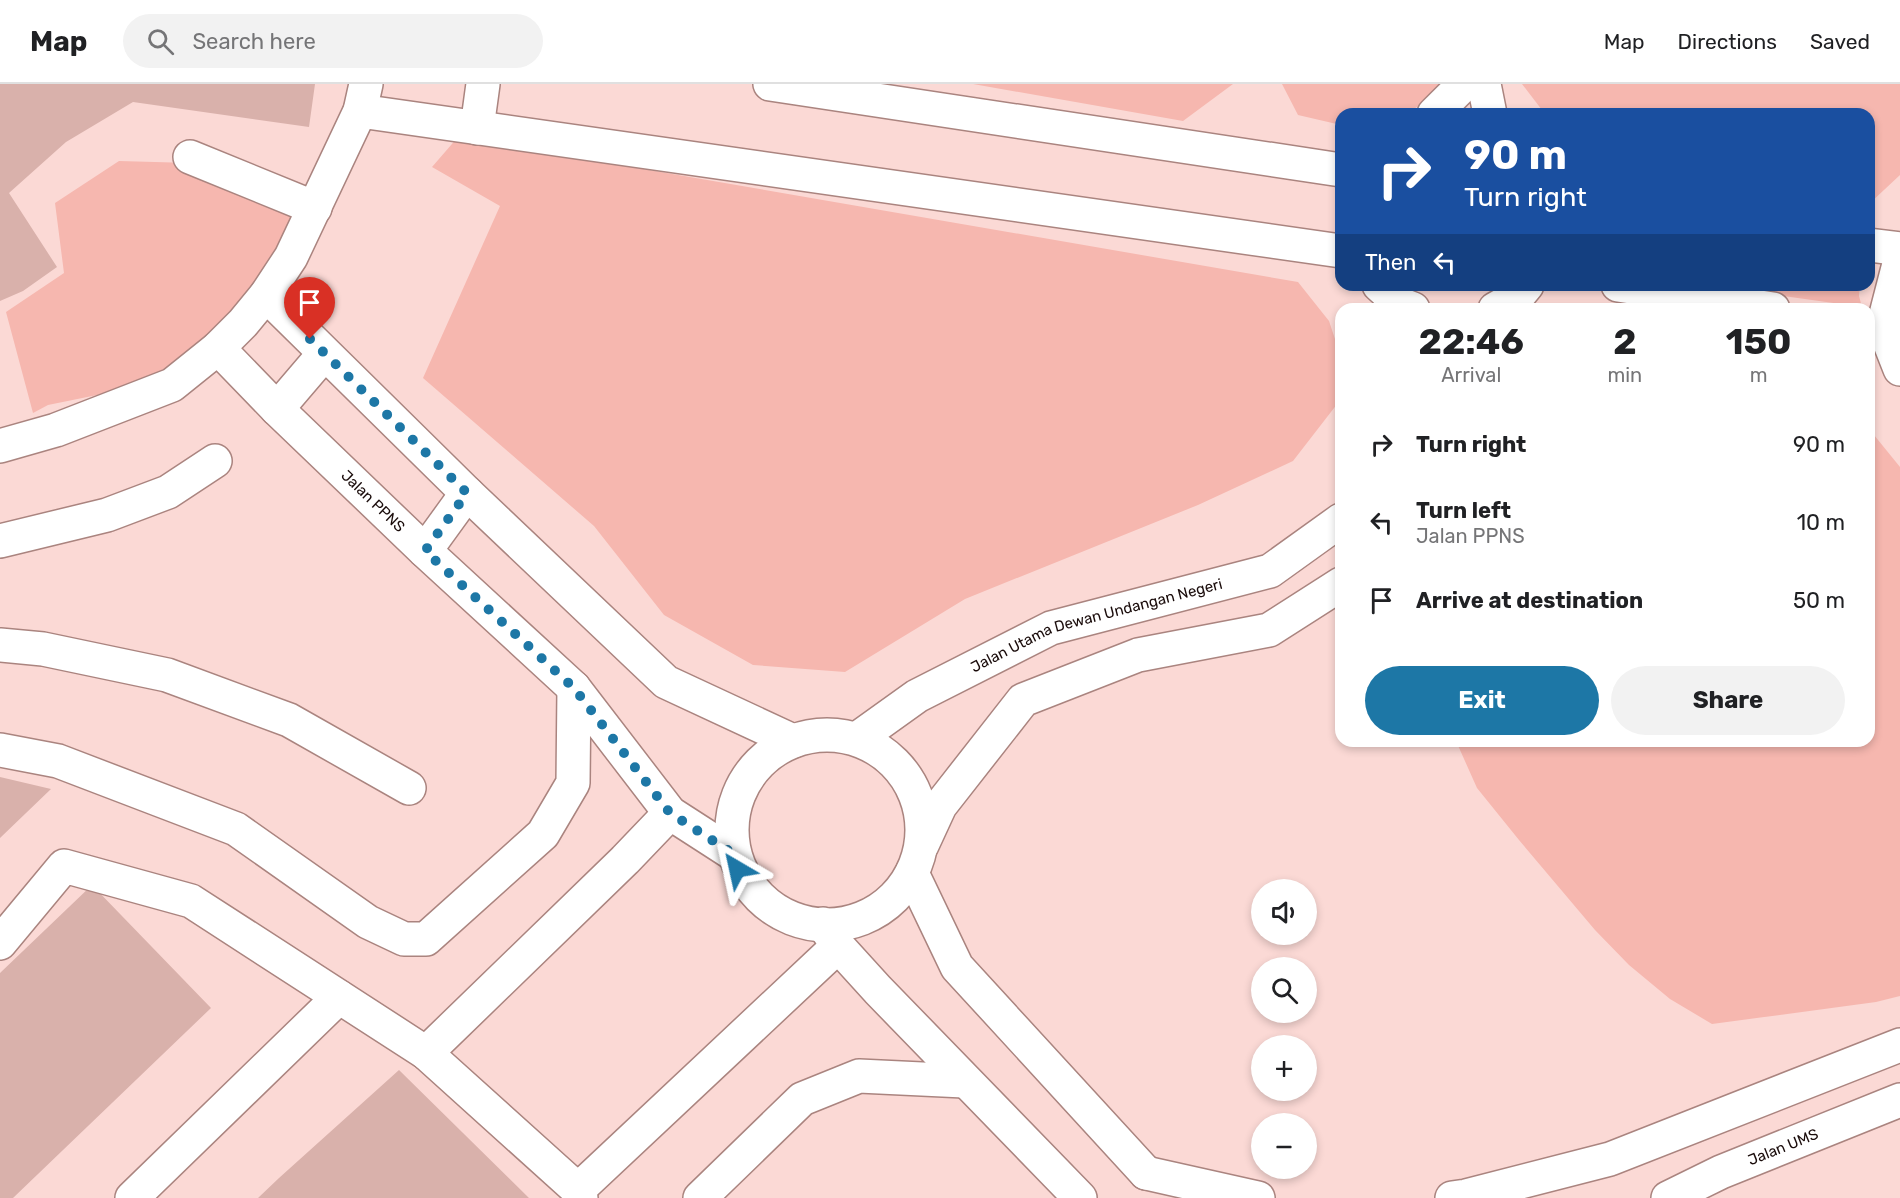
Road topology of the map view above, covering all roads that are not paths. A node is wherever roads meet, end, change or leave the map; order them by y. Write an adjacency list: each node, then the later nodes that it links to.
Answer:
1 (483, 84): 8 (main road)
2 (770, 84): 10 (main road)
3 (1464, 84): 6 (main road)
4 (1484, 84): 7 (main road)
5 (363, 98): 8 (main road); 11 (main road)
6 (1440, 108)
7 (1489, 108)
8 (477, 128): 14 (main road)
9 (190, 157): 11 (main road)
10 (1335, 169)
11 (315, 208): 17 (main road)
12 (1875, 246): 13 (main road)
13 (1900, 249)
14 (1335, 251)
15 (1900, 260): 19 (main road)
16 (1657, 291): 18 (main road)
17 (266, 295): 20 (main road); 21 (main road)
18 (1734, 303)
19 (1876, 325): 22 (main road)
20 (218, 348): 23 (main road, Jalan PPNS); 24 (main road)
21 (324, 354): 23 (main road); 26 (main road)
22 (1900, 369)
23 (277, 409): 29 (main road, Jalan PPNS)
24 (0, 446)
25 (215, 461): 28 (main road)
26 (467, 493): 29 (main road); 34 (main road)
27 (1335, 524): 33 (main road, Jalan Utama Dewan Undangan Negeri)
28 (0, 541)
29 (425, 551): 32 (main road, Jalan PPNS)
30 (1335, 588): 39 (main road)
31 (0, 645): 36 (main road)
32 (574, 688): 35 (main road); 37 (main road, Jalan PPNS)
33 (857, 739): 34 (main road); 39 (main road)
34 (793, 741): 38 (main road)
35 (0, 750)
36 (409, 788)
37 (670, 813): 38 (main road, Jalan PPNS); 44 (main road)
38 (732, 853): 40 (main road)
39 (917, 861): 40 (main road); 47 (main road)
40 (831, 935): 45 (main road); 48 (main road)
41 (0, 943): 42 (main road)
42 (339, 997): 44 (main road); 49 (main road)
43 (1900, 1045): 54 (main road)
44 (426, 1053): 48 (main road)
45 (964, 1081): 50 (main road); 51 (main road)
46 (1900, 1100): 55 (main road, Jalan UMS)
47 (1146, 1173): 52 (main road); 53 (main road)
48 (580, 1194)
49 (132, 1198)
50 (700, 1198)
51 (1080, 1198)
52 (1170, 1198)
53 (1258, 1198)
54 (1452, 1198)
55 (1668, 1198)

